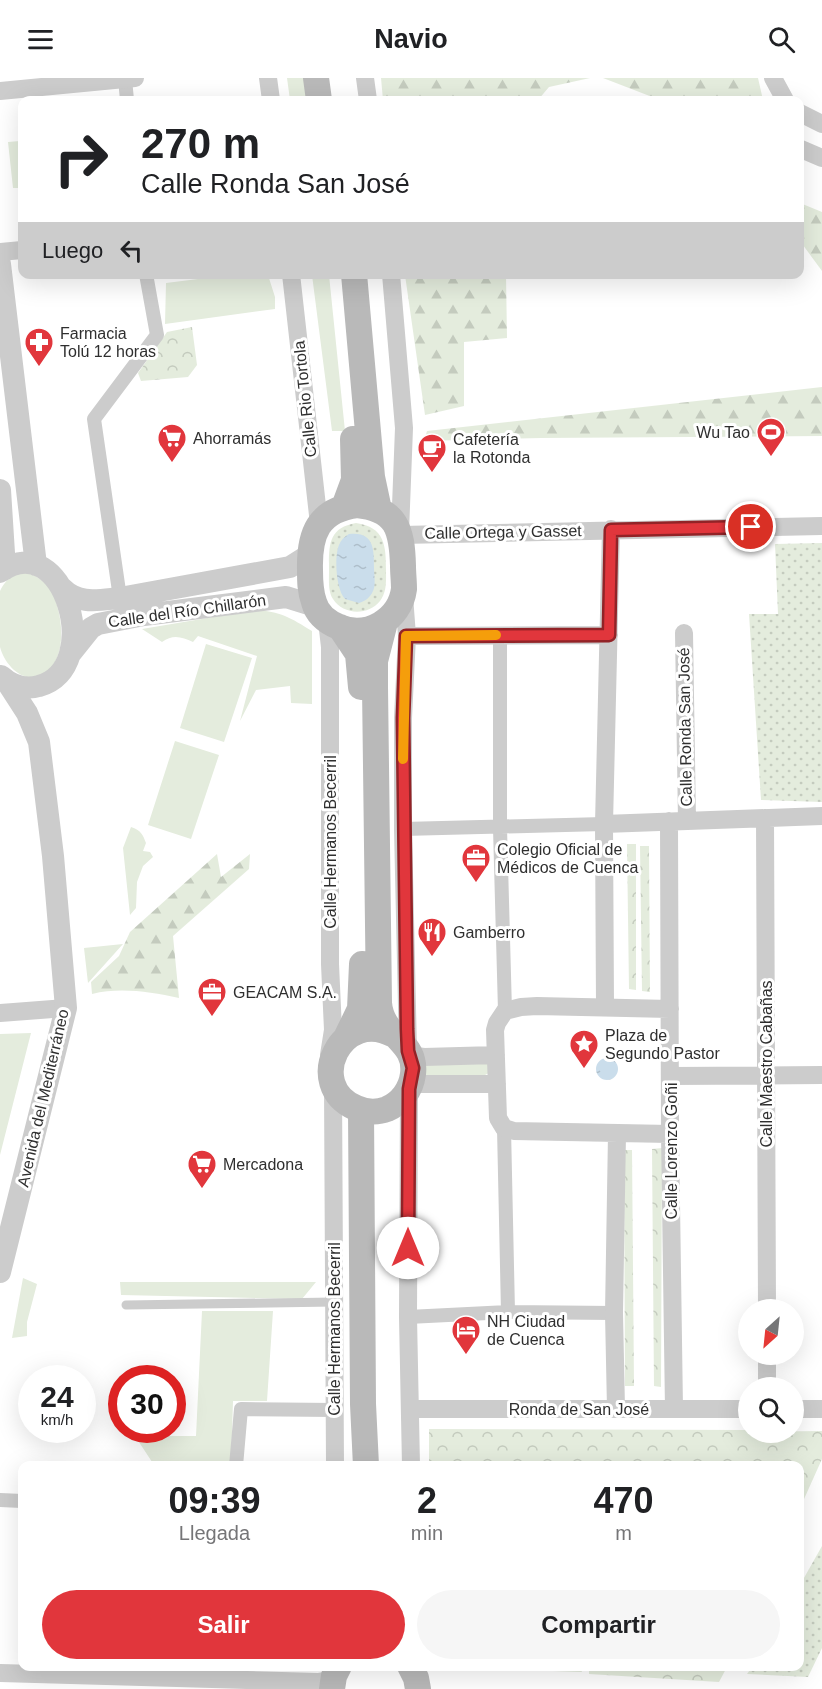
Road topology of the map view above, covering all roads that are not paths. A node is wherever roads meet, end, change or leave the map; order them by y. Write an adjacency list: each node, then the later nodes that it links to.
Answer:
1 (128, 78): 4 (street); 6 (street)
2 (268, 78): 7 (street)
3 (773, 78): 8 (street)
4 (55, 82): 5 (street)
5 (0, 91)
6 (127, 96)
7 (270, 96)
8 (783, 96)
9 (804, 115): 10 (street)
10 (822, 124)
11 (804, 150): 12 (street)
12 (822, 158)
13 (18, 250): 14 (street)
14 (0, 252)
15 (0, 264): 29 (street)
16 (147, 279): 33 (street)
17 (292, 279): 24 (street, Calle Rio Tortola)
18 (339, 279): 22 (main road)
19 (354, 279): 23 (main road)
20 (391, 279): 27 (street)
21 (0, 490): 30 (street)
22 (344, 507): 23 (main road); 24 (main road)
23 (379, 510): 27 (main road)
24 (319, 524): 28 (main road)
25 (822, 526): 26 (street, Calle Ortega y Gasset)
26 (611, 530): 27 (street, Calle Ortega y Gasset); 38 (street)
27 (400, 533): 32 (main road)
28 (309, 555): 33 (street, Calle del Río Chillarón); 34 (main road)
29 (36, 565): 30 (street); 31 (street)
30 (2, 571)
31 (63, 588): 33 (street, Calle del Río Chillarón); 40 (street)
32 (404, 590): 35 (main road); 39 (street)
33 (120, 598)
34 (327, 618): 35 (main road); 40 (street, Calle del Río Chillarón); 55 (main road, Calle Hermanos Becerril); 58 (street, Calle Hermanos Becerril)
35 (385, 622): 56 (main road)
36 (684, 633): 46 (street, Calle Ronda San José)
37 (500, 635): 38 (street); 39 (street); 48 (street)
38 (609, 635): 47 (street)
39 (406, 636): 49 (street)
40 (71, 653): 41 (street, Calle del Río Chillarón)
41 (55, 678): 42 (street); 43 (street, Calle del Río Chillarón)
42 (11, 688): 43 (street)
43 (39, 742): 51 (street, Avenida del Mediterráneo)
44 (822, 816): 45 (street)
45 (765, 818): 46 (street); 59 (street, Calle Maestro Cabañas)
46 (678, 821): 47 (street); 52 (street, Calle Lorenzo Goñi)
47 (604, 824): 48 (street); 50 (street)
48 (500, 828): 49 (street); 53 (street)
49 (403, 829): 56 (street)
50 (605, 1006): 52 (street); 53 (street)
51 (66, 1008): 54 (street); 68 (street, Avenida del Mediterráneo)
52 (670, 1009): 61 (street, Calle Lorenzo Goñi)
53 (505, 1011): 57 (street)
54 (0, 1014)
55 (346, 1038): 56 (main road); 58 (main road, Calle Hermanos Becerril)
56 (401, 1043): 57 (street); 63 (main road)
57 (496, 1055): 62 (street)
58 (332, 1074): 64 (main road); 70 (street, Calle Hermanos Becerril)
59 (766, 1075): 60 (street); 61 (street); 69 (street, Calle Maestro Cabañas)
60 (822, 1075)
61 (670, 1076): 67 (street, Calle Lorenzo Goñi)
62 (497, 1084): 63 (street); 65 (street)
63 (410, 1087): 64 (main road); 74 (street)
64 (369, 1111): 84 (main road, Calle Hermanos Becerril); 85 (main road)
65 (504, 1128): 66 (street); 72 (street)
66 (617, 1134): 67 (street); 73 (street)
67 (670, 1134): 77 (street, Calle Lorenzo Goñi)
68 (0, 1272)
69 (767, 1299)
70 (334, 1302): 71 (lane); 81 (street, Calle Hermanos Becerril)
71 (126, 1305)
72 (508, 1312): 73 (street); 74 (street)
73 (614, 1313): 76 (street)
74 (408, 1317): 75 (street)
75 (410, 1409): 76 (street, Ronda de San José); 86 (street)
76 (616, 1409): 77 (street, Ronda de San José)
77 (674, 1409): 78 (street, Ronda de San José)
78 (738, 1409)
79 (804, 1409): 80 (street)
80 (822, 1409)
81 (335, 1410): 82 (street); 83 (street, Calle Hermanos Becerril)
82 (236, 1461)
83 (335, 1461)
84 (366, 1461)
85 (380, 1461)
86 (411, 1461)
87 (0, 1500): 88 (street)
88 (18, 1501)
89 (141, 1672): 90 (street); 93 (street)
90 (0, 1673)
91 (228, 1673): 92 (street); 93 (street)
92 (329, 1678)
93 (207, 1684)

